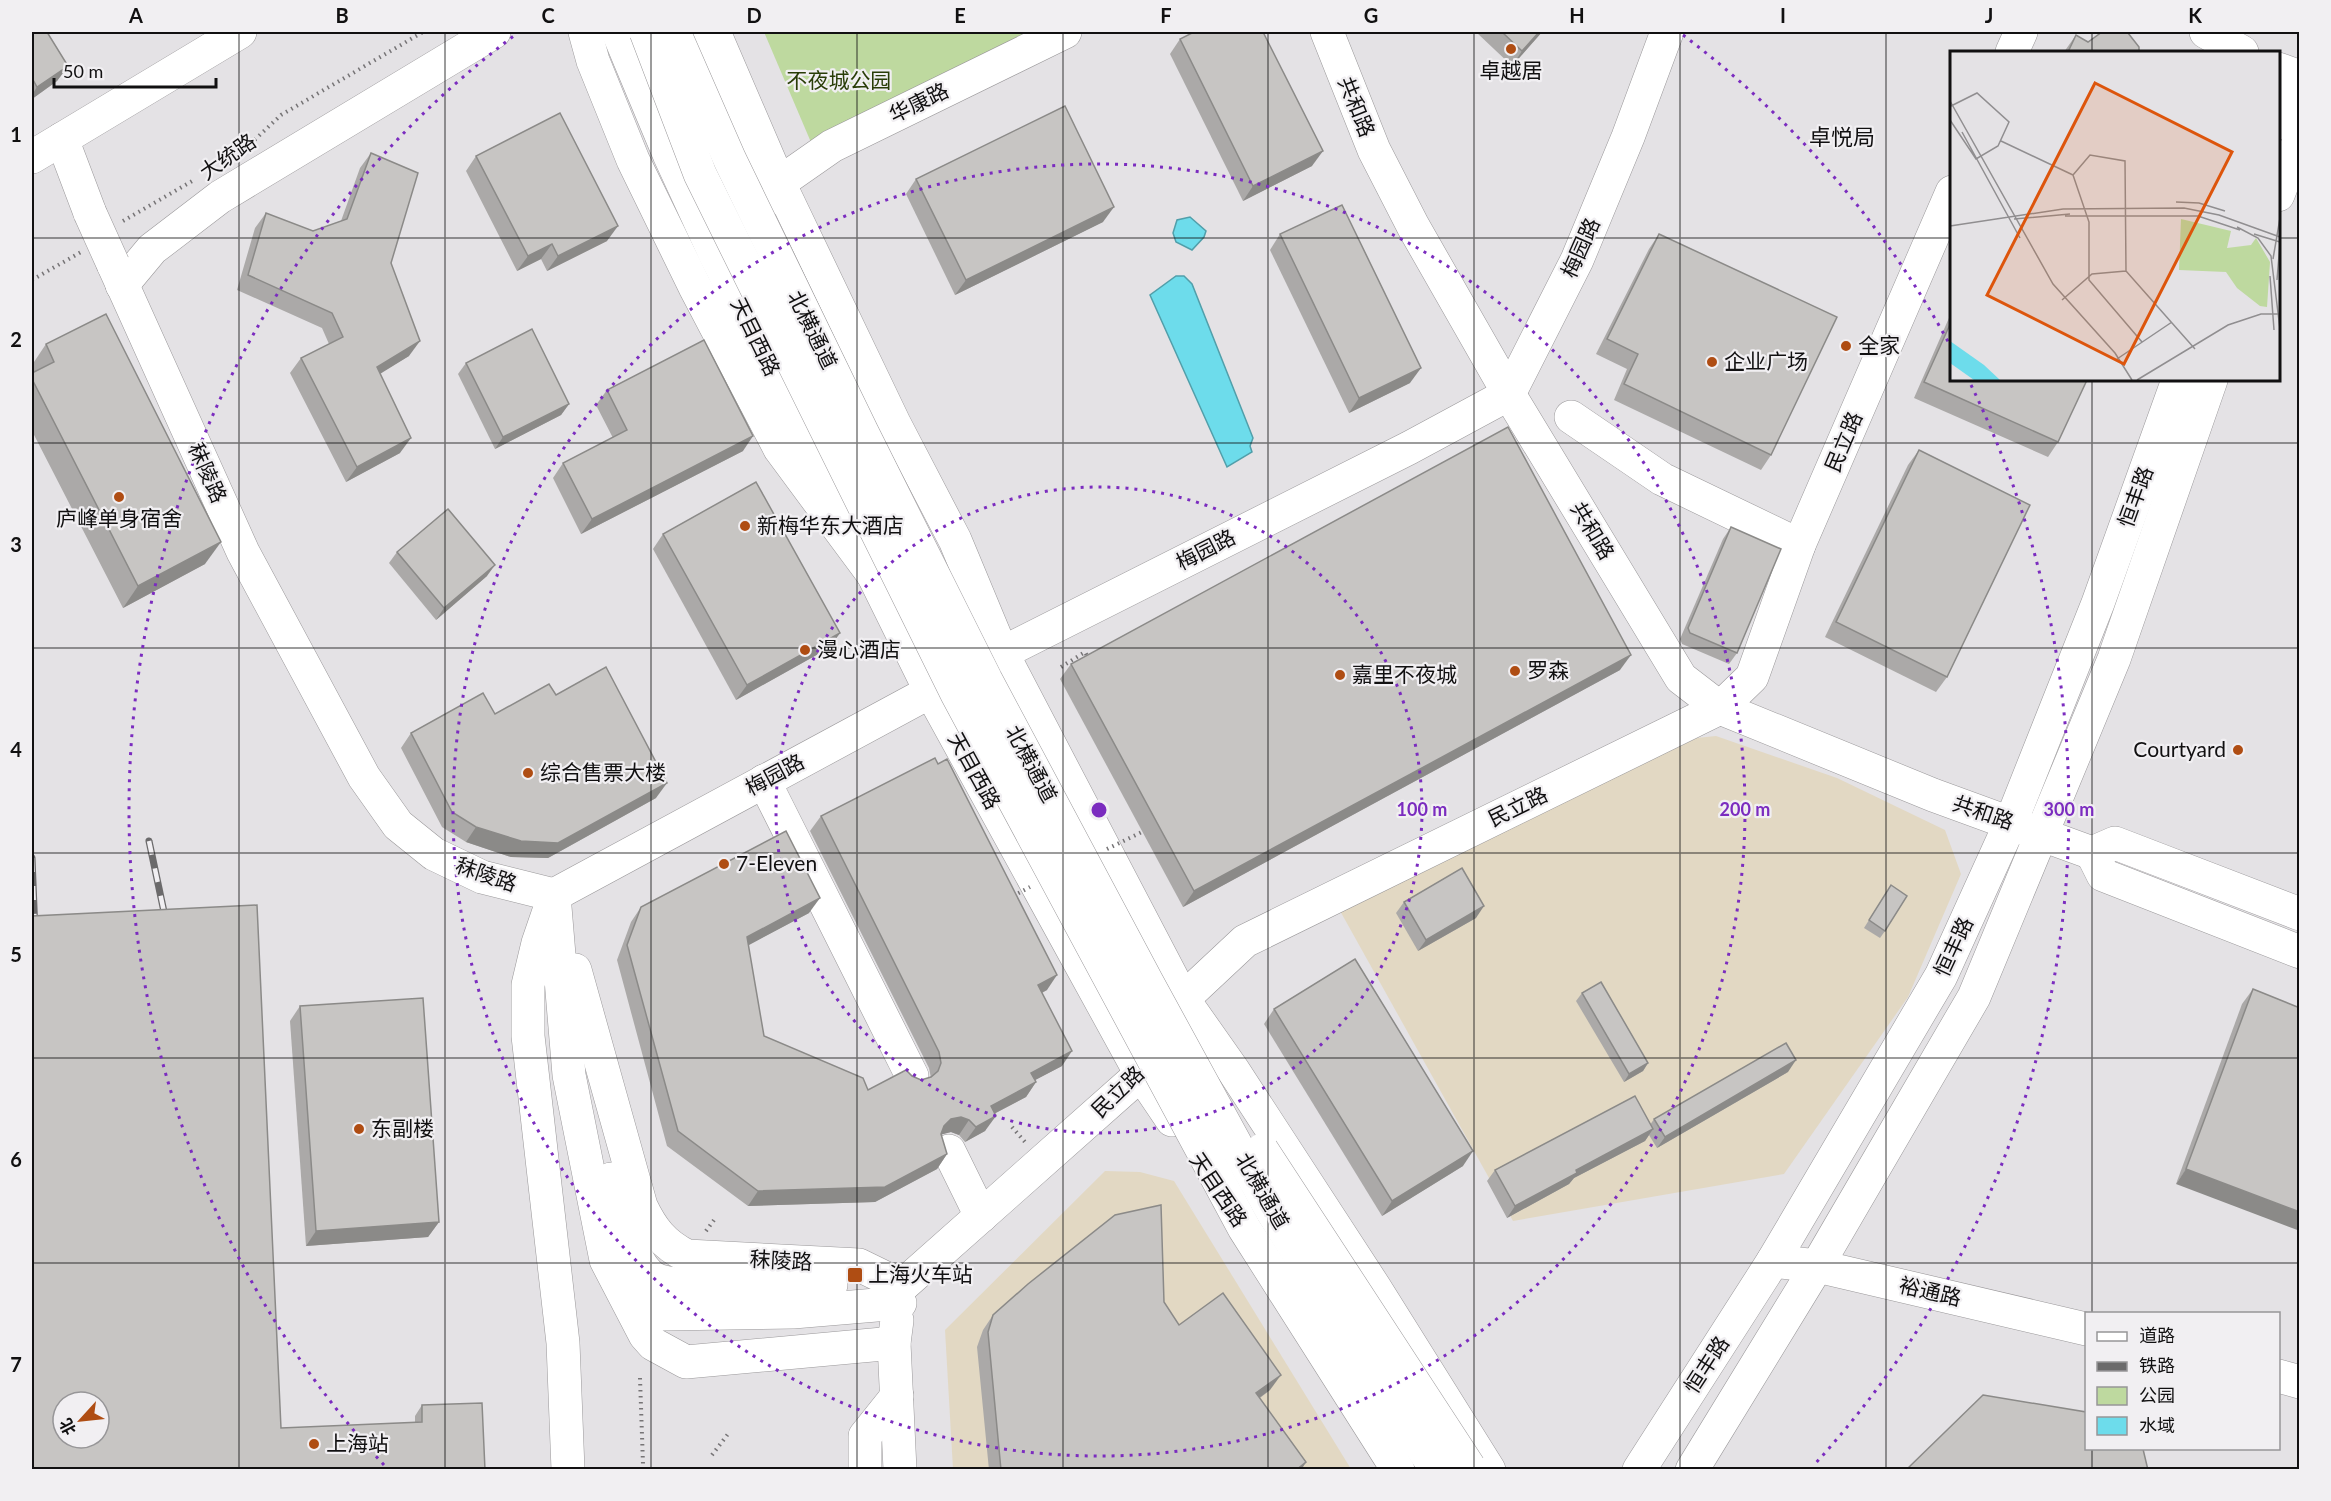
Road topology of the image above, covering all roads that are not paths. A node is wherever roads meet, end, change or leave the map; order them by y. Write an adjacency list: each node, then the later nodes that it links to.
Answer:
1 (240, 32): 20 (main road)
2 (494, 32): 26 (main road, 大统路)
3 (585, 32): 32 (main road)
4 (618, 32): 32 (main road, 天目西路)
5 (646, 32): 62 (main road, 北横通道, bridge)
6 (674, 32): 25 (main road, 北横通道, bridge)
7 (697, 32): 25 (main road, bridge)
8 (714, 32): 22 (main road)
9 (1065, 32): 22 (main road, 华康路)
10 (1327, 32): 29 (main road, 共和路)
11 (1667, 32): 29 (main road, 梅园路)
12 (2021, 32): 14 (main road)
13 (2206, 32): 15 (main road)
14 (2012, 51)
15 (2240, 51)
16 (2280, 70): 17 (main road)
17 (2300, 78): 18 (main road)
18 (2280, 119)
19 (2300, 138): 23 (main road)
20 (62, 139): 21 (main road); 26 (main road, 秣陵路, bridge)
21 (32, 157)
22 (779, 183): 33 (main road)
23 (2280, 190)
24 (1950, 197): 31 (main road, 民立路)
25 (779, 261): 58 (main road, 北横通道, bridge)
26 (107, 266): 40 (main road, 秣陵路)
27 (2178, 381): 37 (main road, 恒丰路)
28 (2211, 381): 38 (main road, 恒丰路)
29 (1509, 394): 33 (main road, 梅园路); 35 (main road, 共和路)
30 (1571, 417): 31 (main road)
31 (1799, 545): 35 (main road, 民立路)
32 (877, 580): 34 (main road, 天目西路)
33 (1002, 653): 34 (main road, 梅园路); 43 (main road)
34 (931, 692): 36 (main road, 梅园路); 44 (main road, 天目西路)
35 (1720, 708): 37 (main road, 共和路); 43 (main road, 民立路)
36 (764, 781): 40 (main road, 梅园路); 46 (main road)
37 (2011, 822): 38 (main road, 共和路); 49 (main road, 恒丰路)
38 (2042, 833): 39 (main road, 共和路); 50 (main road, 恒丰路)
39 (2092, 853): 41 (main road); 42 (main road)
40 (554, 895): 45 (main road); 52 (main road, 秣陵路); 59 (main road)
41 (2300, 914)
42 (2300, 952)
43 (1183, 999): 44 (main road, 民立路); 58 (main road)
44 (1141, 1074): 48 (main road, 民立路); 63 (main road, 天目西路)
45 (569, 1075): 51 (main road); 52 (main road)
46 (912, 1076)
47 (949, 1151): 48 (main road)
48 (981, 1216): 52 (main road, 民立路)
49 (1773, 1262): 50 (main road, 裕通路); 64 (main road, 恒丰路)
50 (1816, 1266): 53 (main road, 裕通路); 65 (main road, 恒丰路)
51 (616, 1277): 52 (main road); 54 (main road)
52 (901, 1295): 54 (main road)
53 (2085, 1329)
54 (894, 1343): 57 (main road)
55 (2280, 1377): 56 (main road)
56 (2300, 1382)
57 (897, 1396): 60 (main road); 61 (main road)
58 (1464, 1469)
59 (568, 1470)
60 (865, 1470)
61 (900, 1470)
62 (1398, 1470)
63 (1403, 1470)
64 (1639, 1470)
65 (1692, 1470)

